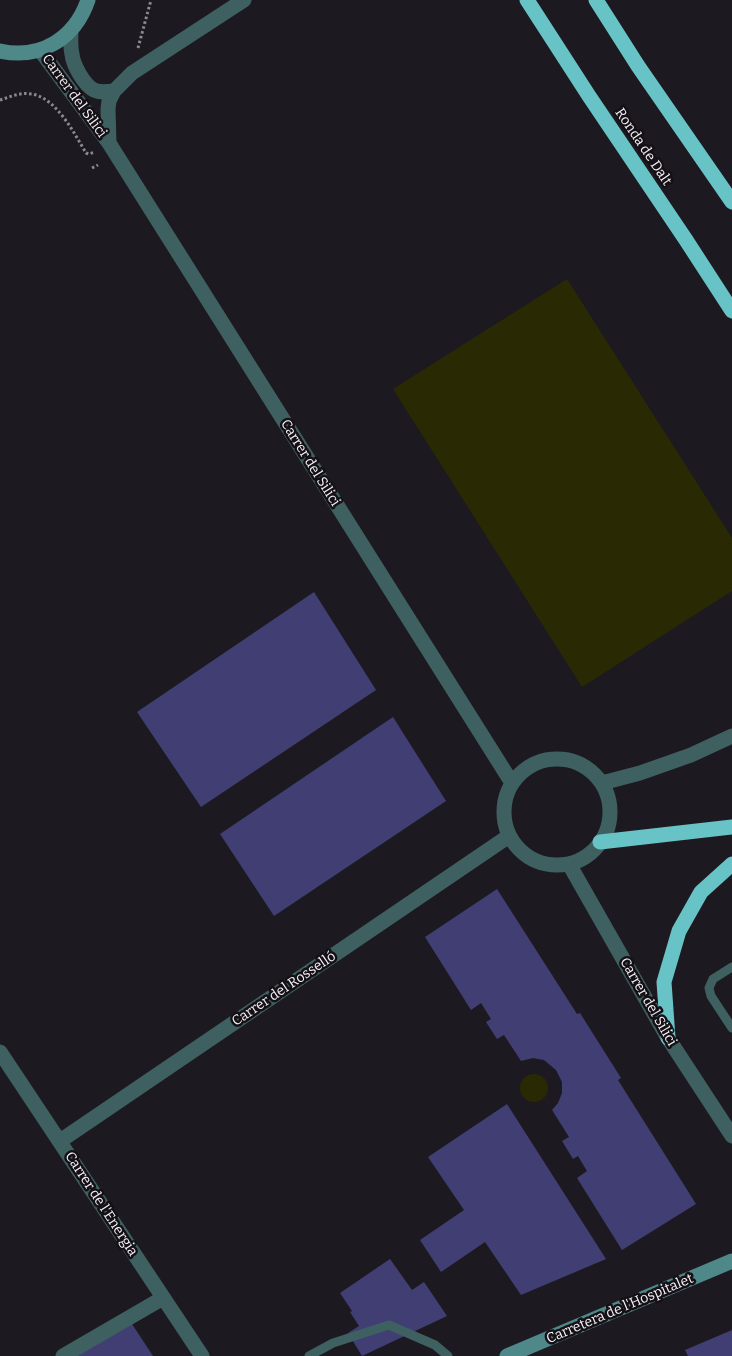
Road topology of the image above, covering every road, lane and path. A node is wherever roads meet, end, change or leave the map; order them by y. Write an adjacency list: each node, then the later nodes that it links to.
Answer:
1 (88, 0): 6 (main road)
2 (151, 0): 10 (path)
3 (244, 0): 12 (street)
4 (527, 0): 19 (highway, Ronda de Dalt)
5 (596, 0): 18 (highway)
6 (71, 30): 7 (main road); 12 (street, Carrer del Silici)
7 (40, 50): 9 (main road); 14 (street, Carrer del Silici)
8 (0, 51): 9 (main road)
9 (17, 54): 11 (main road)
10 (136, 55)
11 (0, 62)
12 (114, 91): 14 (street, Carrer del Silici)
13 (0, 100): 15 (path)
14 (109, 143): 21 (street, Carrer del Silici)
15 (92, 154)
16 (98, 165): 17 (path)
17 (92, 168)
18 (732, 202)
19 (732, 311)
20 (732, 736): 22 (street)
21 (512, 783): 22 (street); 24 (street)
22 (602, 783): 25 (street)
23 (732, 827): 25 (highway)
24 (509, 836): 26 (street); 33 (street, Carrer del Rosselló)
25 (600, 842): 26 (street)
26 (569, 864): 30 (street, Carrer del Silici)
27 (732, 864): 30 (highway)
28 (732, 967): 29 (lane)
29 (732, 1028)
30 (668, 1038): 32 (street, Carrer del Silici)
31 (0, 1052): 33 (street, Carrer de l'Energia)
32 (730, 1128)
33 (60, 1141): 35 (street, Carrer de l'Energia)
34 (732, 1261): 40 (main road, Carretera de l'Hospitalet)
35 (163, 1298): 36 (street); 37 (street, Carrer de l'Energia)
36 (63, 1356)
37 (202, 1356)
38 (309, 1356): 39 (lane)
39 (448, 1356)
40 (507, 1356)

